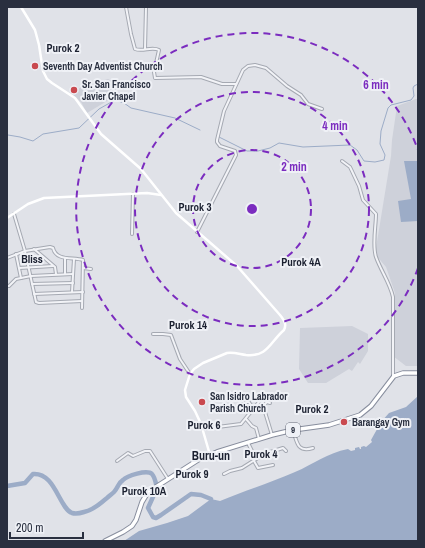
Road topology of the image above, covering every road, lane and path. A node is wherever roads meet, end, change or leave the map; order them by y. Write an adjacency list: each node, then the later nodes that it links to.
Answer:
1 (21, 7): 9 (street)
2 (126, 7): 4 (street)
3 (146, 7): 4 (street)
4 (145, 49): 5 (street)
5 (236, 84): 6 (street); 12 (street)
6 (322, 109)
7 (342, 161): 41 (street)
8 (133, 194): 9 (street); 10 (street); 13 (street)
9 (162, 196): 12 (street)
10 (14, 214): 11 (street); 15 (street)
11 (7, 218)
12 (197, 232): 40 (street)
13 (132, 234)
14 (34, 249): 15 (street); 18 (street); 20 (street)
15 (26, 251): 16 (street); 21 (street)
16 (16, 254): 17 (street); 22 (street)
17 (7, 258)
18 (65, 258): 19 (street); 26 (street)
19 (74, 258): 23 (street); 27 (street)
20 (53, 266): 21 (street); 25 (street)
21 (29, 267): 22 (street); 28 (street)
22 (19, 268): 29 (street)
23 (83, 268): 24 (street); 34 (street)
24 (91, 269)
25 (56, 274): 26 (street); 28 (street)
26 (65, 274): 27 (street)
27 (73, 274): 30 (street)
28 (30, 276): 29 (street); 31 (street)
29 (21, 278): 32 (street)
30 (73, 283): 31 (street); 33 (street)
31 (32, 284): 35 (street)
32 (7, 286)
33 (72, 292): 34 (street); 35 (street)
34 (83, 292): 36 (street)
35 (34, 294): 36 (street)
36 (82, 301): 37 (street)
37 (82, 308)
38 (153, 334): 40 (street)
39 (418, 373): 41 (highway)
40 (190, 374): 47 (street)
41 (393, 378): 48 (highway, 9)
42 (260, 394): 43 (street)
43 (263, 397): 45 (street); 49 (street)
44 (226, 407): 45 (street)
45 (253, 408): 46 (street)
46 (246, 419): 47 (street); 50 (street)
47 (202, 428): 54 (street)
48 (293, 430): 49 (highway, 9); 52 (street)
49 (272, 435): 50 (highway, 9)
50 (259, 439): 51 (highway, 9)
51 (247, 442): 54 (highway, 9); 55 (street)
52 (313, 448)
53 (286, 451): 55 (street)
54 (210, 455): 59 (highway, 9)
55 (255, 460): 57 (street); 58 (street)
56 (117, 461): 59 (street)
57 (273, 465)
58 (224, 474)
59 (168, 479): 60 (highway, 9)
60 (105, 541)

